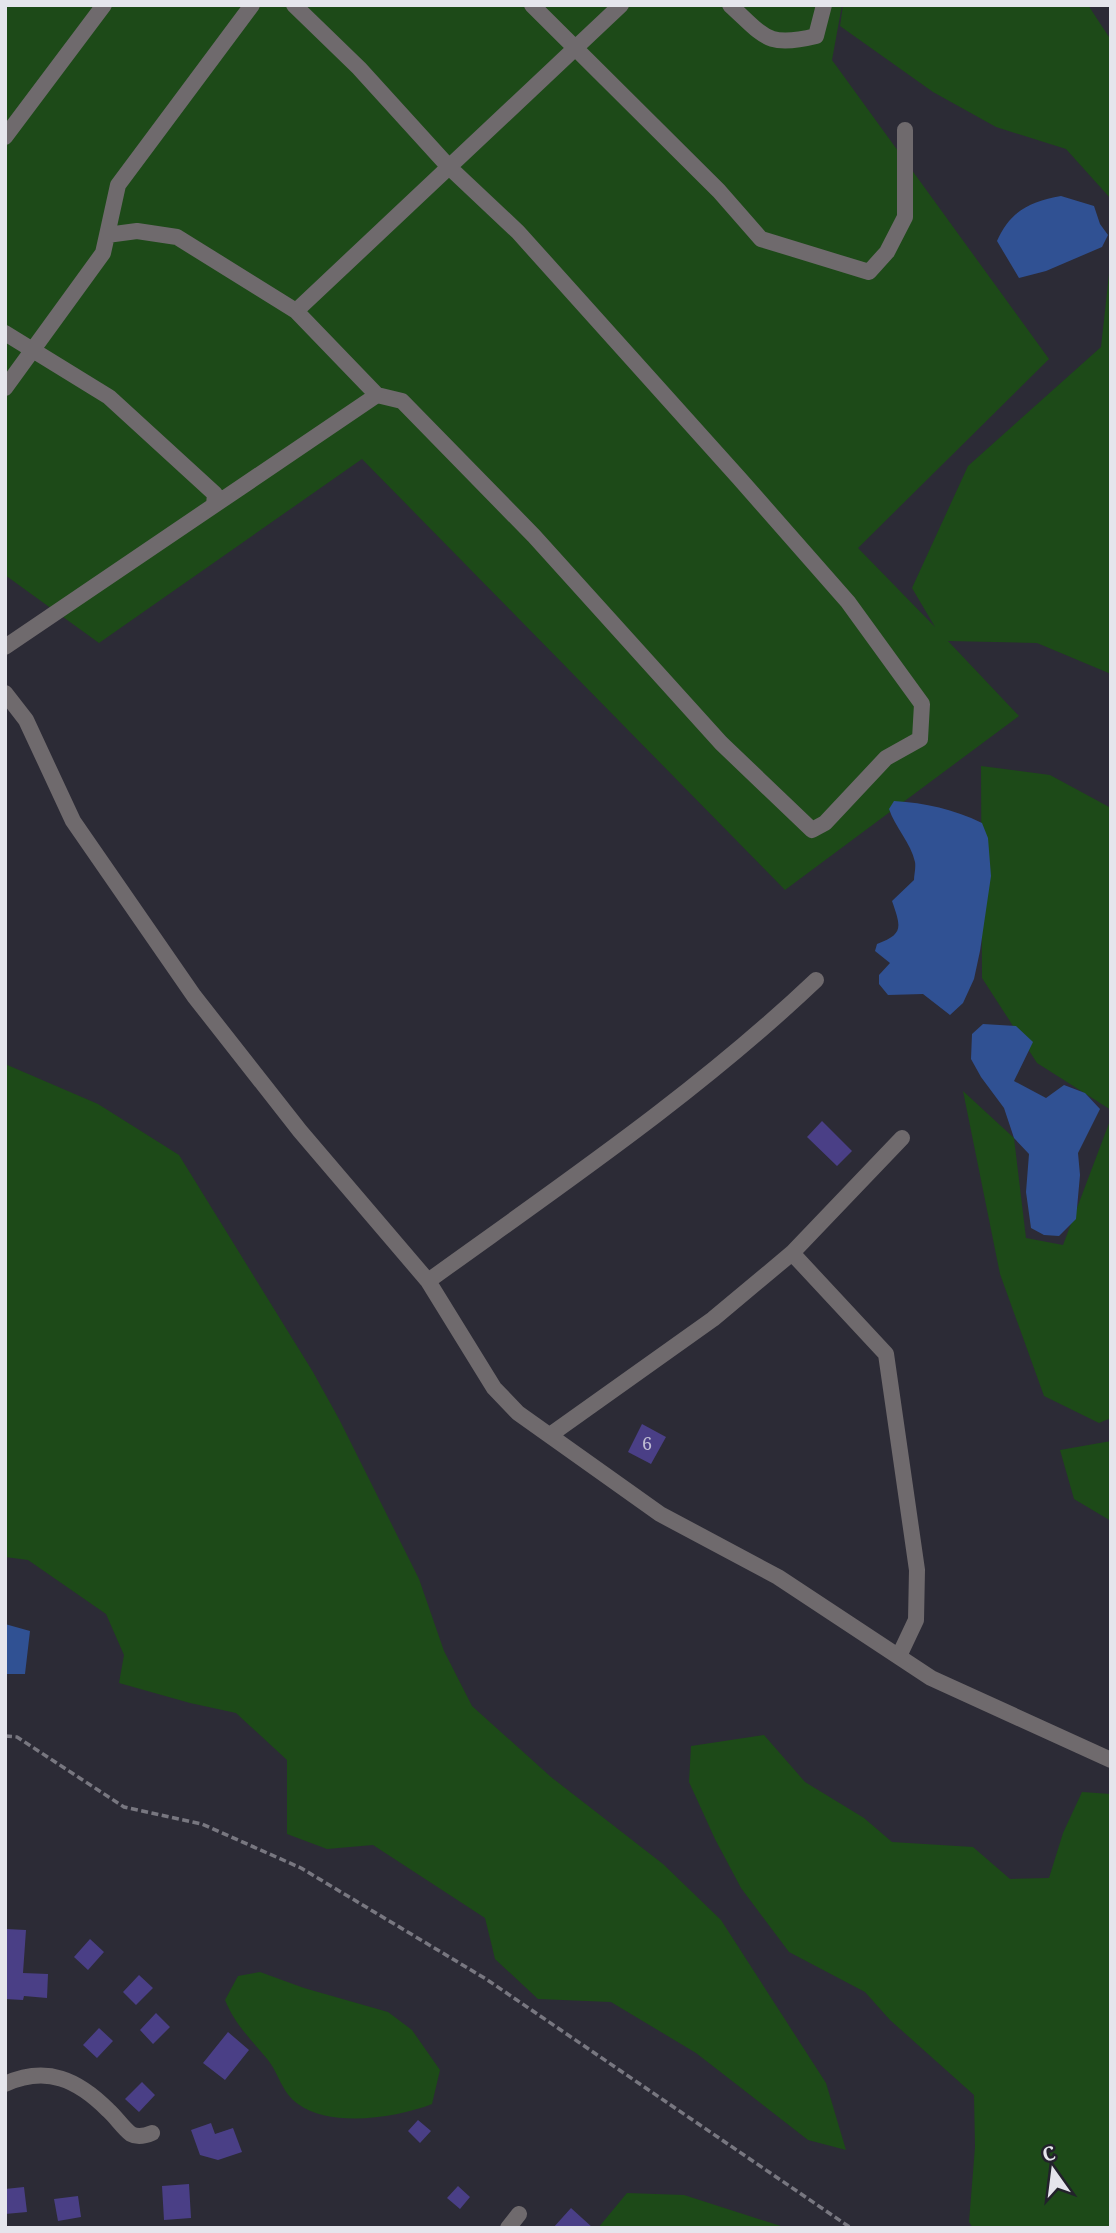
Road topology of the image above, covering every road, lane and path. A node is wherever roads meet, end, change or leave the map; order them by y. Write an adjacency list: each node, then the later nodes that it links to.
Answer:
1 (104, 5): 10 (street)
2 (252, 5): 12 (street)
3 (295, 5): 11 (street)
4 (532, 5): 8 (street)
5 (621, 5): 8 (street)
6 (730, 5): 7 (street)
7 (824, 5)
8 (574, 49): 9 (street); 11 (street)
9 (905, 130)
10 (5, 137)
11 (449, 167): 13 (street); 17 (street)
12 (107, 235): 13 (street); 15 (street)
13 (296, 311): 17 (street)
14 (5, 333): 15 (street)
15 (31, 351): 16 (street); 18 (street)
16 (5, 388)
17 (377, 395): 18 (street)
18 (214, 505): 19 (street)
19 (5, 647)
20 (5, 692): 24 (street)
21 (816, 980): 24 (street)
22 (902, 1138): 23 (street)
23 (792, 1253): 25 (street); 26 (street)
24 (428, 1281): 25 (street)
25 (550, 1435): 26 (street)
26 (899, 1656): 28 (street)
27 (5, 1736): 33 (path)
28 (1111, 1760)
29 (5, 2084): 30 (street)
30 (152, 2133)
31 (519, 2214): 32 (street)
32 (508, 2228)
33 (851, 2228)

